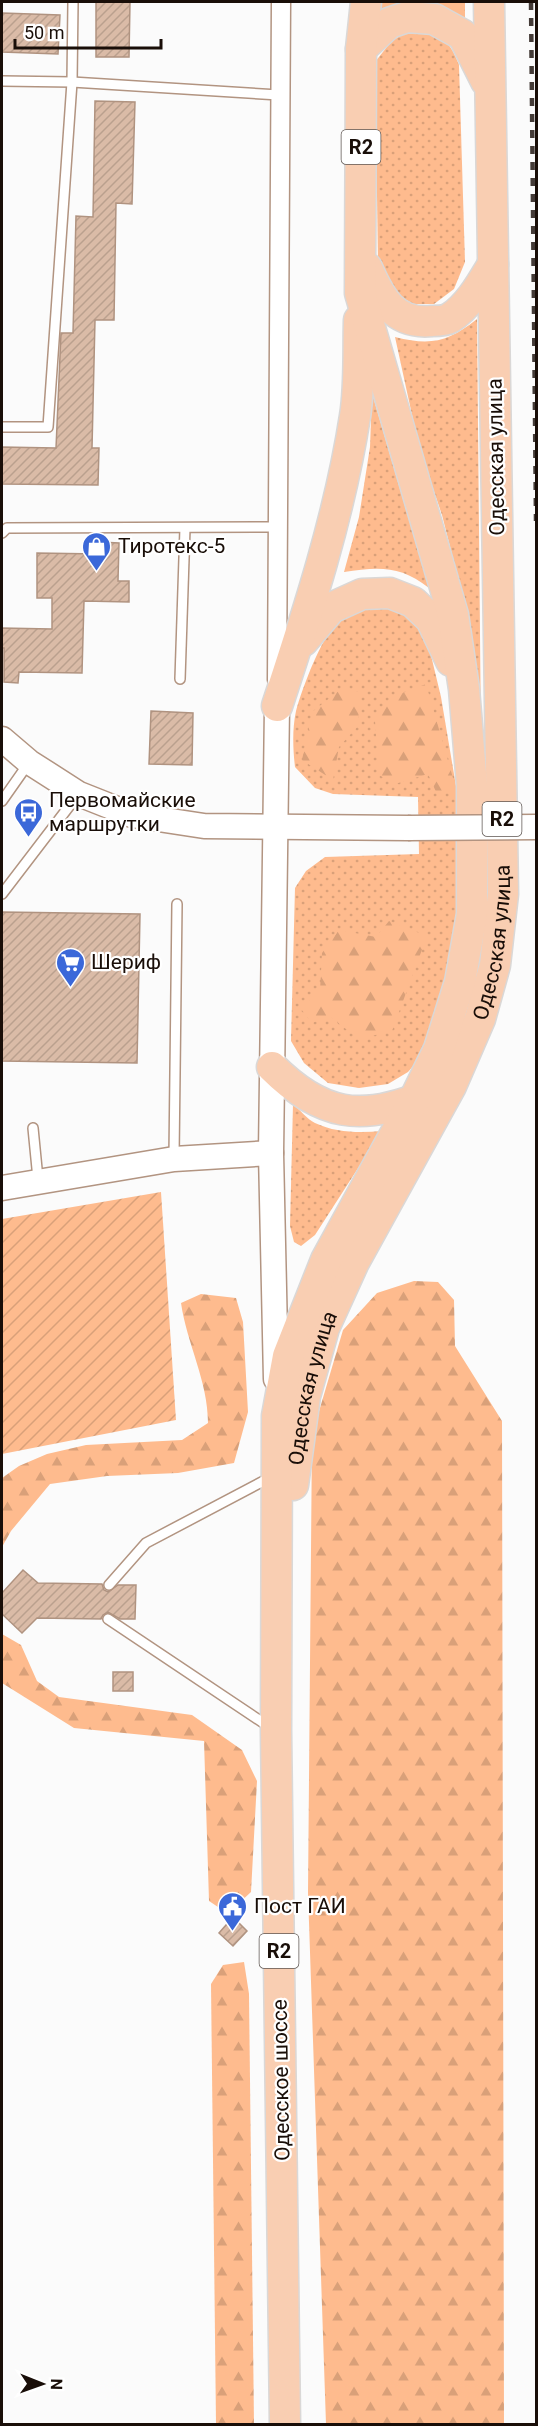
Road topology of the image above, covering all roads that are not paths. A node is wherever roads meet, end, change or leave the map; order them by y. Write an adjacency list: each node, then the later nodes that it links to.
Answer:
1 (73, 2): 7 (lane)
2 (281, 2): 9 (street)
3 (366, 2): 5 (main road, Одесская улица / R2)
4 (489, 2): 8 (main road, Одесская улица / R2)
5 (361, 48): 8 (main road); 10 (main road, Одесская улица / R2)
6 (2, 81): 7 (lane)
7 (72, 82): 9 (lane); 13 (lane)
8 (490, 90): 11 (main road, Одесская улица / R2)
9 (279, 96): 14 (street)
10 (360, 251): 11 (main road); 12 (main road, Одесская улица / R2)
11 (493, 264): 30 (main road, Одесская улица / R2)
12 (360, 293): 17 (main road); 19 (main road, Одесская улица / R2)
13 (2, 427)
14 (277, 527): 15 (lane); 20 (street)
15 (185, 528): 16 (lane); 18 (lane)
16 (2, 533)
17 (296, 650): 19 (main road); 20 (main road)
18 (180, 679)
19 (464, 689): 31 (main road, Одесская улица / R2)
20 (277, 706): 26 (street, Одесская улица)
21 (2, 740): 22 (street)
22 (29, 762): 23 (street); 24 (lane)
23 (79, 794): 26 (street); 27 (lane)
24 (2, 801)
25 (537, 827): 26 (street, bridge)
26 (275, 828): 29 (street, Одесская улица)
27 (2, 894)
28 (177, 904): 34 (lane)
29 (272, 1067): 31 (main road); 33 (street, Одесская улица)
30 (451, 1086): 31 (main road); 40 (main road, Одесская улица / R2)
31 (414, 1100): 37 (main road, Одесская улица / R2)
32 (33, 1128): 35 (lane)
33 (271, 1153): 34 (street); 37 (street, Одесская улица)
34 (174, 1160): 35 (street)
35 (38, 1182): 36 (street)
36 (2, 1188)
37 (277, 1416): 38 (main road, Одесская улица / R2)
38 (277, 1474): 39 (lane); 40 (main road, Одесская улица / R2)
39 (109, 1585)
40 (278, 1592): 42 (main road, Одесское шоссе / R2)
41 (108, 1619): 42 (lane)
42 (276, 1731): 43 (main road, Одесское шоссе / R2)
43 (285, 2424)

